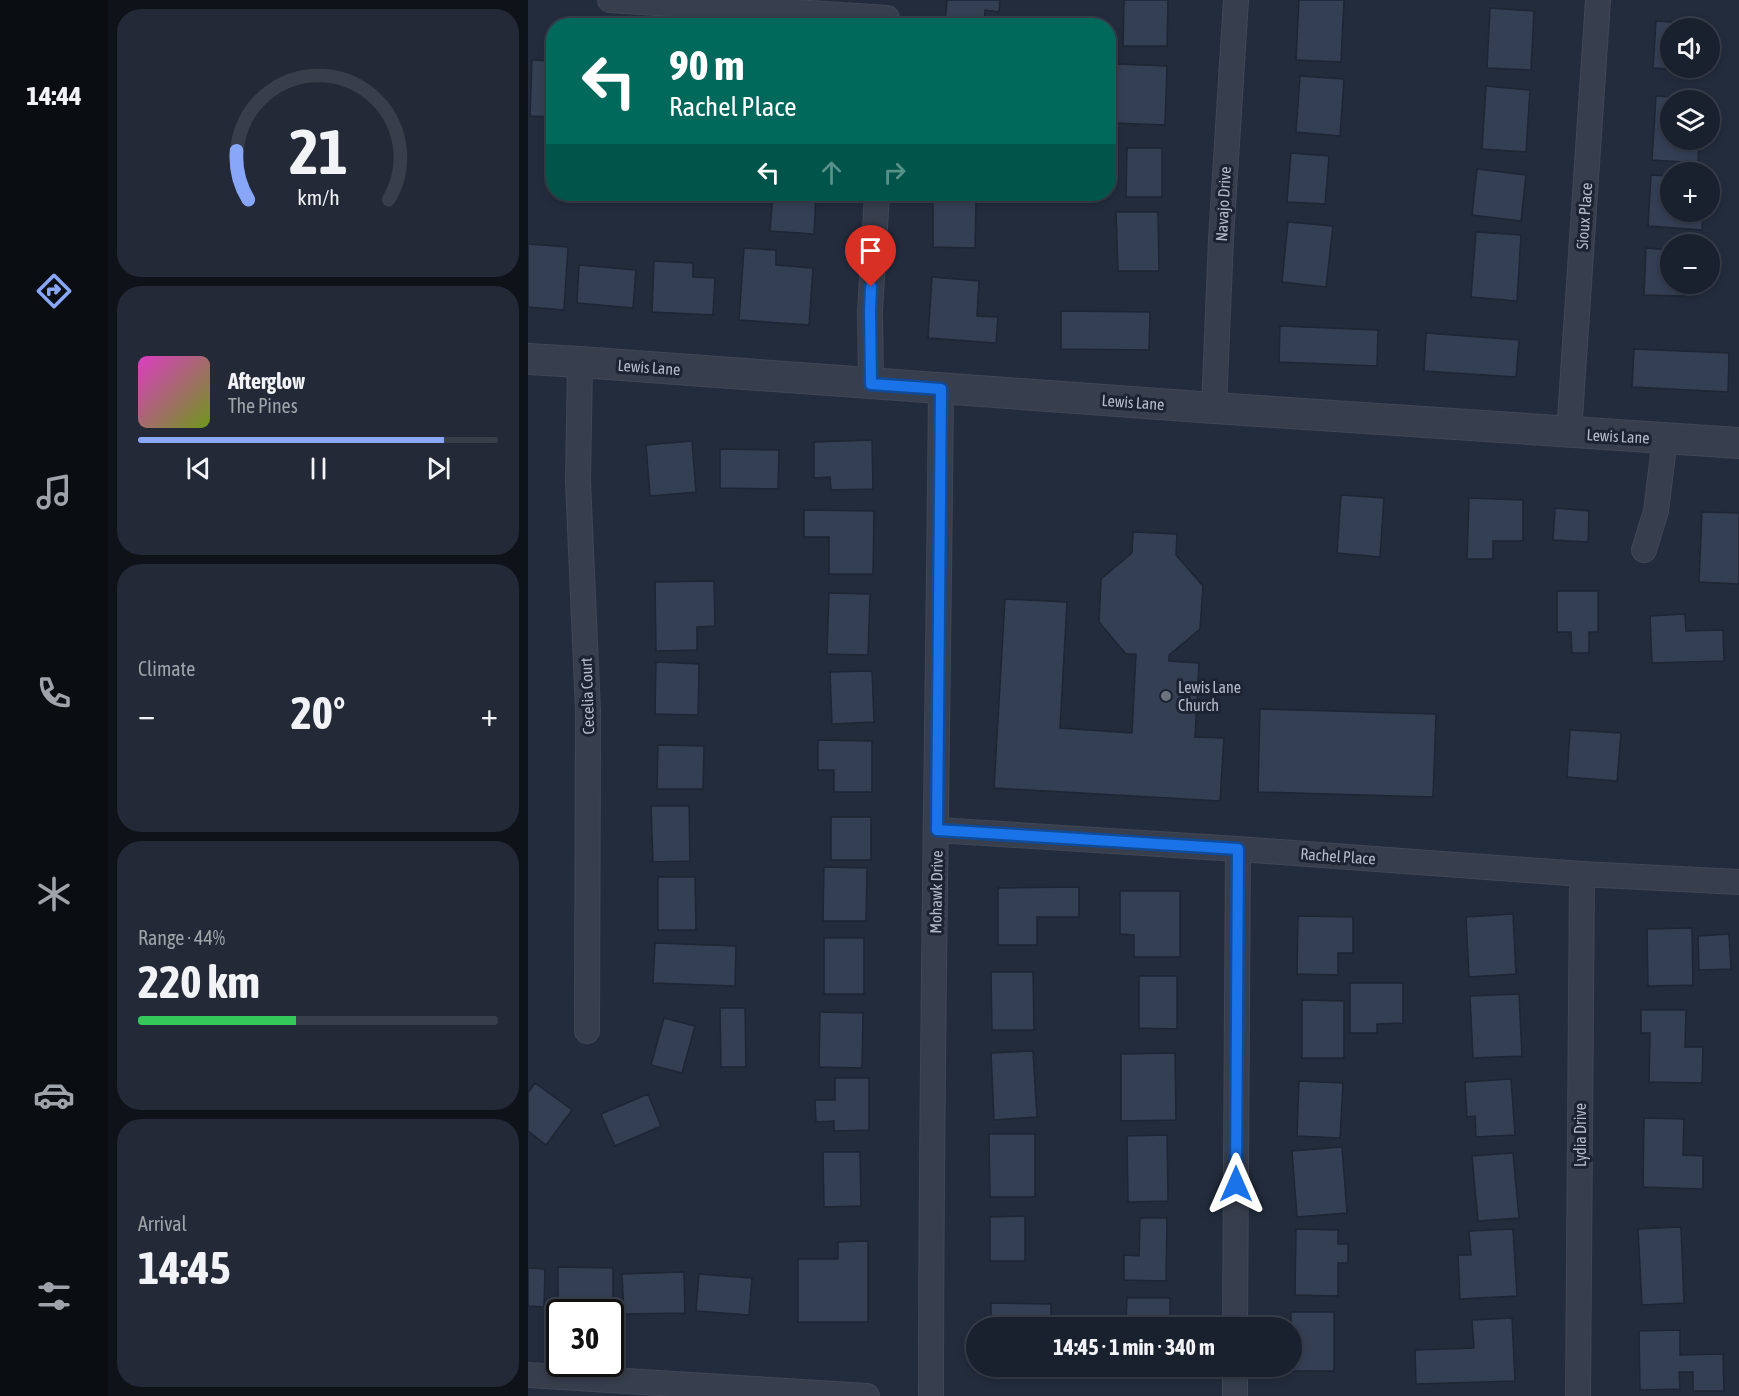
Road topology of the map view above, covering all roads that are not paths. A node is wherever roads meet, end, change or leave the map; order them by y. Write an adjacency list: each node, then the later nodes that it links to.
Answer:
1 (610, 0): 4 (street)
2 (1236, 0): 10 (street, Navajo Drive)
3 (1598, 0): 11 (street, Sioux Place)
4 (888, 15)
5 (877, 201): 8 (street)
6 (528, 359): 7 (street, Lewis Lane)
7 (580, 362): 8 (street, Lewis Lane); 19 (street, Cecelia Court)
8 (871, 384): 9 (street, Lewis Lane)
9 (941, 389): 10 (street, Lewis Lane); 15 (street, Mohawk Drive)
10 (1214, 408): 11 (street, Lewis Lane)
11 (1569, 433): 12 (street, Lewis Lane)
12 (1665, 438): 13 (street, Lewis Lane); 14 (street)
13 (1739, 443)
14 (1644, 550)
15 (937, 830): 16 (street, Rachel Place); 24 (street, Mohawk Drive)
16 (1238, 849): 17 (street, Rachel Place); 20 (street)
17 (1582, 874): 18 (street, Rachel Place); 26 (street, Lydia Drive)
18 (1739, 882)
19 (587, 1031)
20 (1235, 1317)
21 (528, 1375): 23 (street)
22 (1235, 1377): 25 (street)
23 (867, 1396)
24 (932, 1396)
25 (1235, 1396)
26 (1578, 1396)

